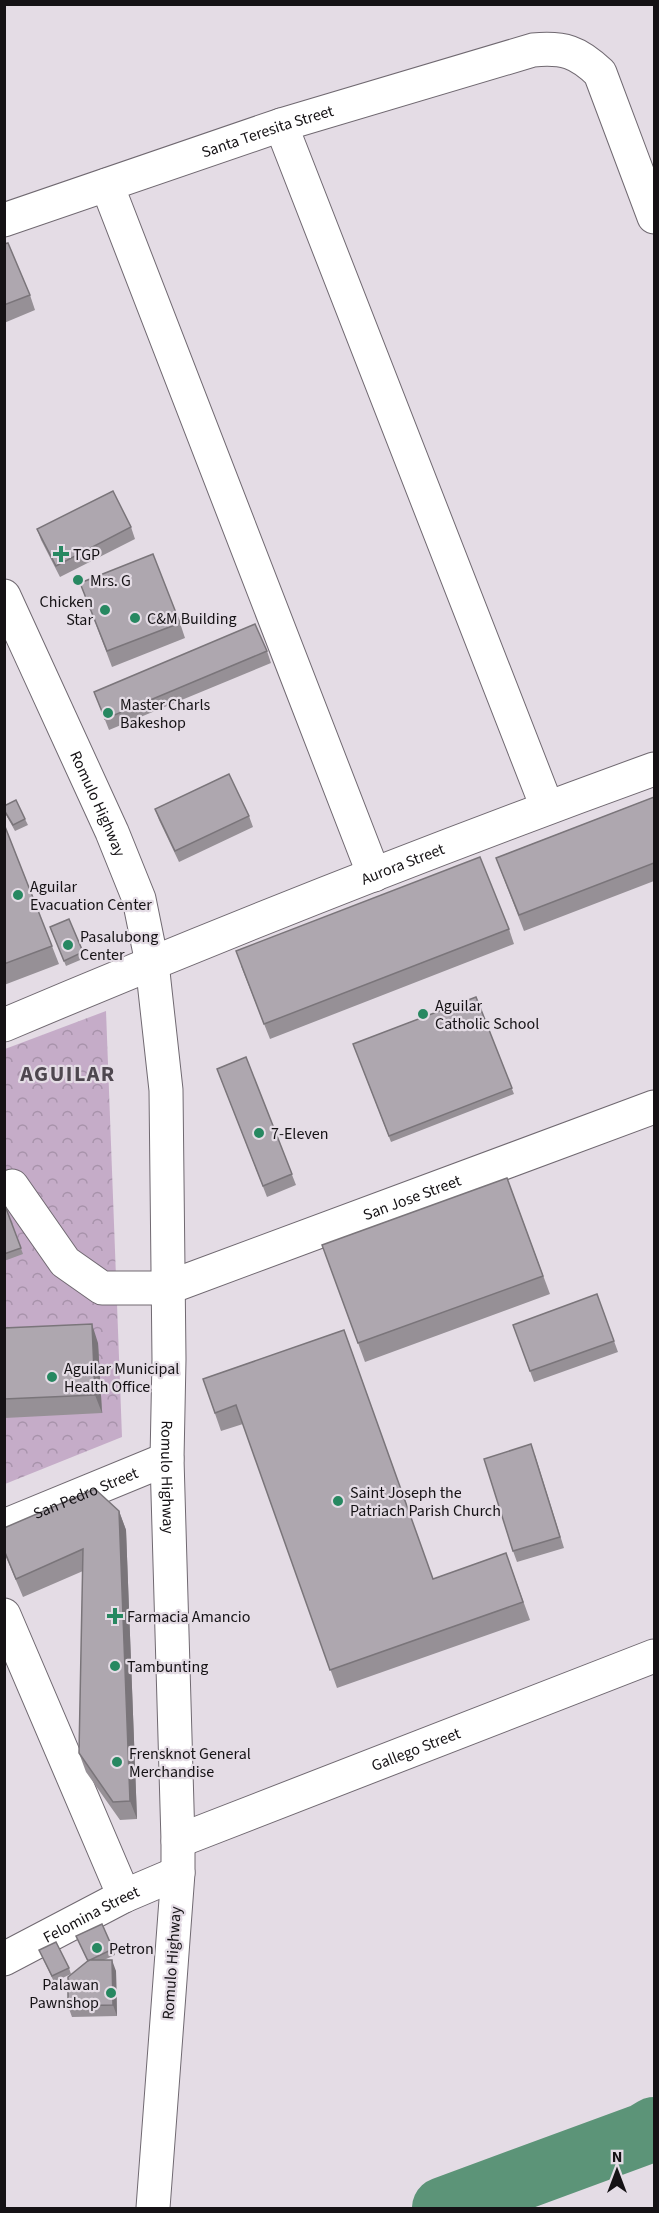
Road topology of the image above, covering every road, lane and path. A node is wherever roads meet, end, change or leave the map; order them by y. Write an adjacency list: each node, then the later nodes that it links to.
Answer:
1 (281, 125): 2 (main road, Santa Teresita Street); 3 (main road, Santa Teresita Street); 7 (main road)
2 (107, 185): 4 (main road, Santa Teresita Street); 8 (main road)
3 (654, 217)
4 (4, 220)
5 (4, 596): 9 (main road, Romulo Highway)
6 (654, 769): 7 (main road, Aurora Street)
7 (547, 807): 8 (main road, Aurora Street)
8 (374, 875): 9 (main road, Aurora Street)
9 (152, 963): 10 (main road, Aurora Street); 13 (main road, Romulo Highway)
10 (4, 1025)
11 (654, 1107): 13 (main road, San Jose Street)
12 (12, 1186): 13 (main road)
13 (167, 1288): 14 (main road, Romulo Highway)
14 (167, 1459): 15 (main road, San Pedro Street); 18 (main road, Romulo Highway)
15 (4, 1526)
16 (4, 1615): 20 (main road)
17 (654, 1656): 18 (main road, Gallego Street)
18 (178, 1841): 19 (main road, Romulo Highway)
19 (178, 1873): 20 (main road, Felomina Street); 22 (main road, Romulo Highway)
20 (124, 1896): 21 (main road, Felomina Street)
21 (4, 1959)
22 (153, 2208)

